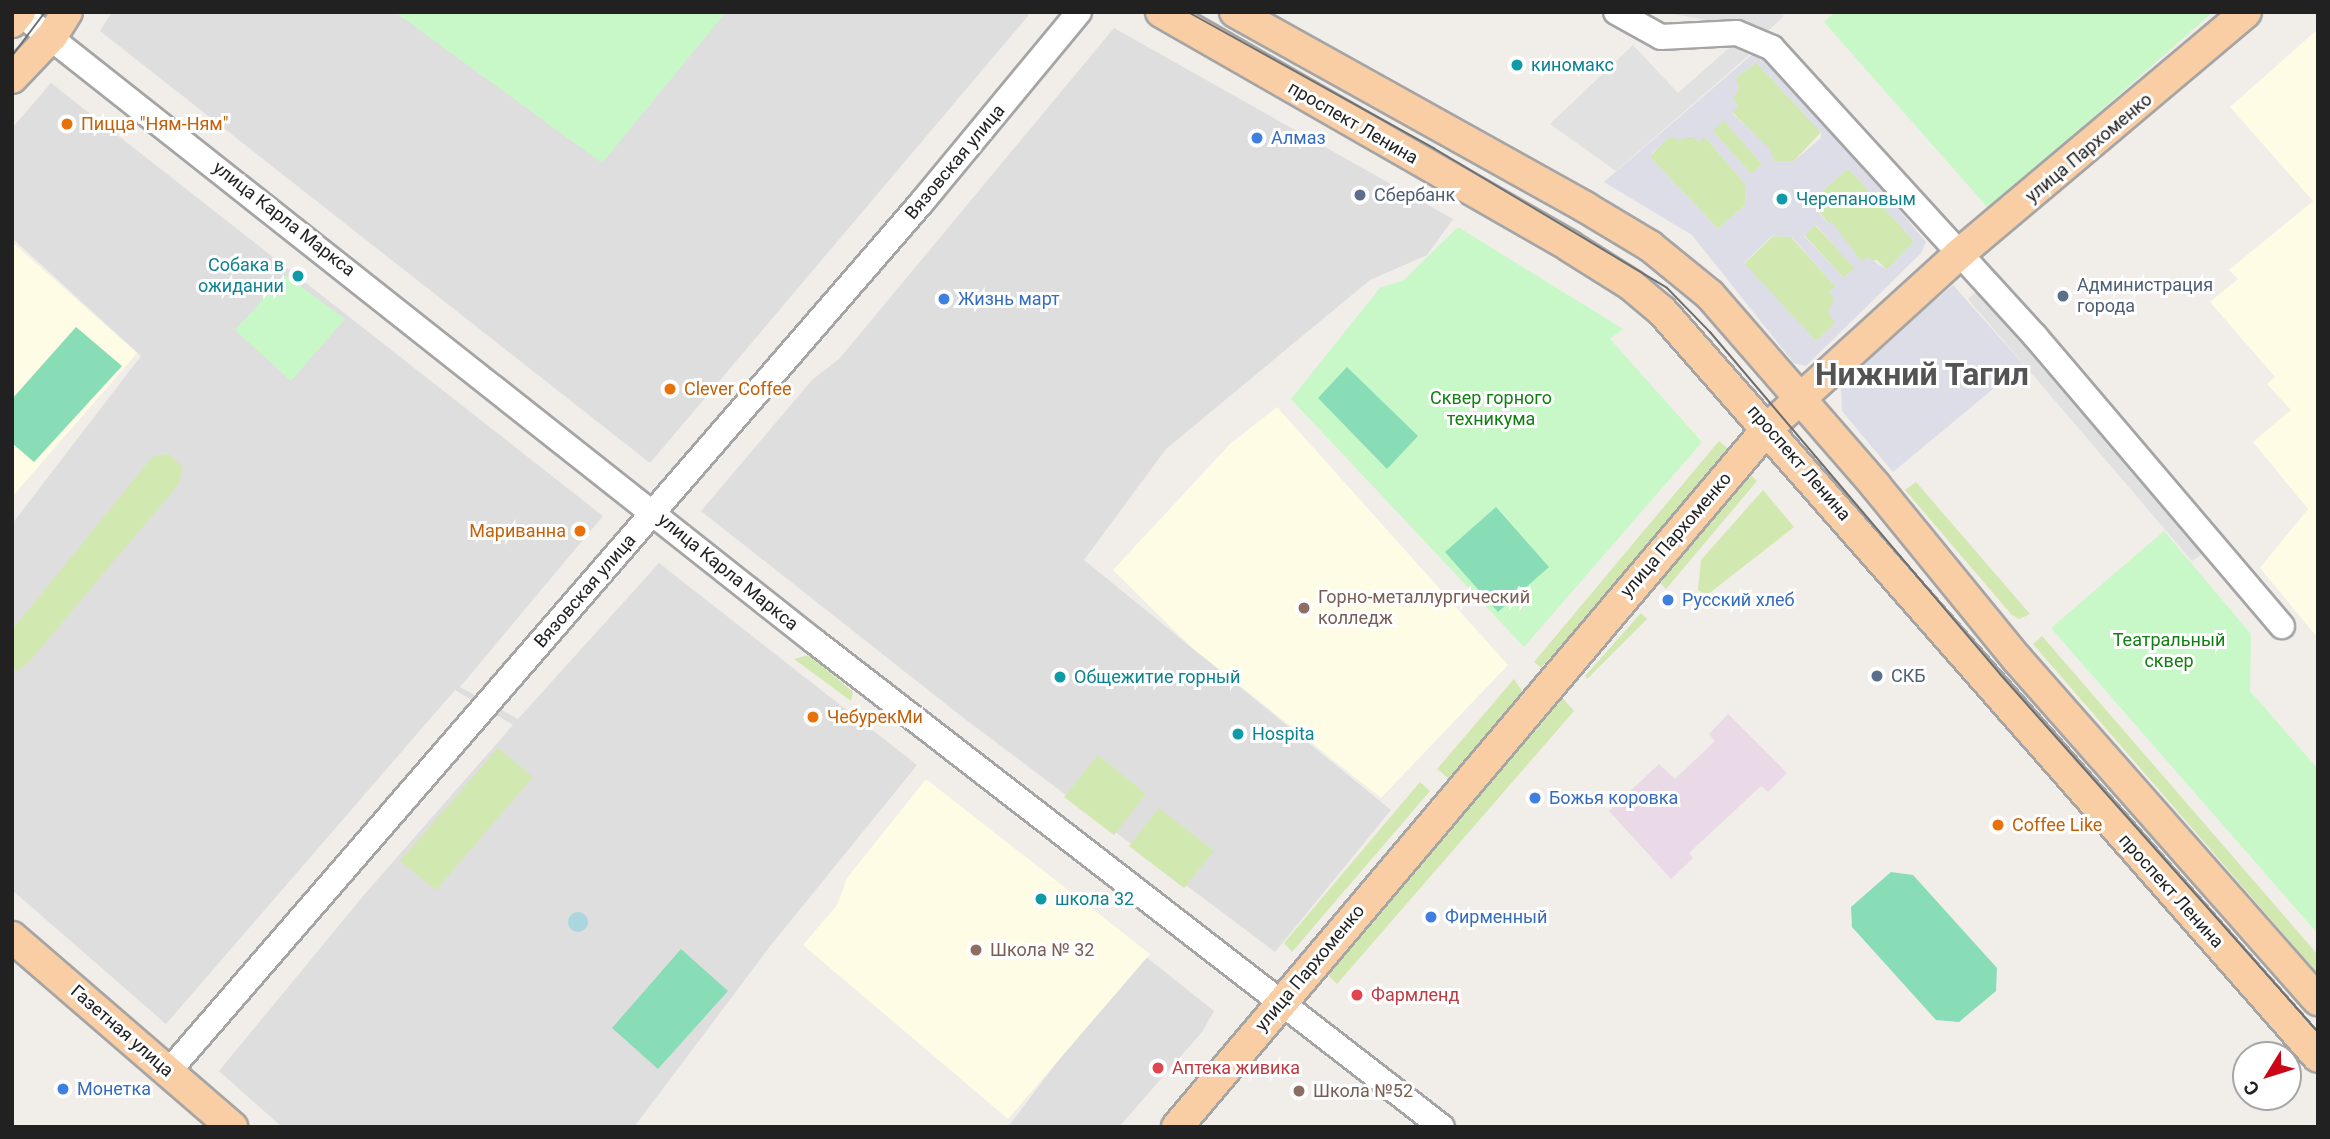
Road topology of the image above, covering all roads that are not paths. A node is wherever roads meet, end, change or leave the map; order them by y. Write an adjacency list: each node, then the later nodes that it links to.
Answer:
1 (1079, 12): 13 (street, Вязовская улица)
2 (1161, 12): 12 (main road, проспект Ленина)
3 (1235, 12): 11 (main road, проспект Ленина)
4 (1616, 12): 10 (street)
5 (2246, 12): 10 (main road, улица Пархоменко)
6 (19, 13): 7 (main road); 8 (street, улица Карла Маркса)
7 (12, 22)
8 (60, 24): 9 (main road); 13 (street, улица Карла Маркса)
9 (12, 78)
10 (1959, 254): 11 (main road, улица Пархоменко); 14 (street)
11 (1798, 398): 12 (main road, улица Пархоменко); 16 (main road, проспект Ленина)
12 (1768, 428): 17 (main road, улица Пархоменко); 18 (main road, проспект Ленина)
13 (654, 513): 17 (street, улица Карла Маркса); 19 (street, Вязовская улица)
14 (2281, 626)
15 (12, 937): 19 (main road, Газетная улица)
16 (2318, 1000)
17 (1280, 1003): 21 (main road, улица Пархоменко); 22 (street, улица Карла Маркса)
18 (2318, 1057)
19 (169, 1071): 20 (main road, Газетная улица)
20 (232, 1127)
21 (1177, 1127)
22 (1442, 1127)

